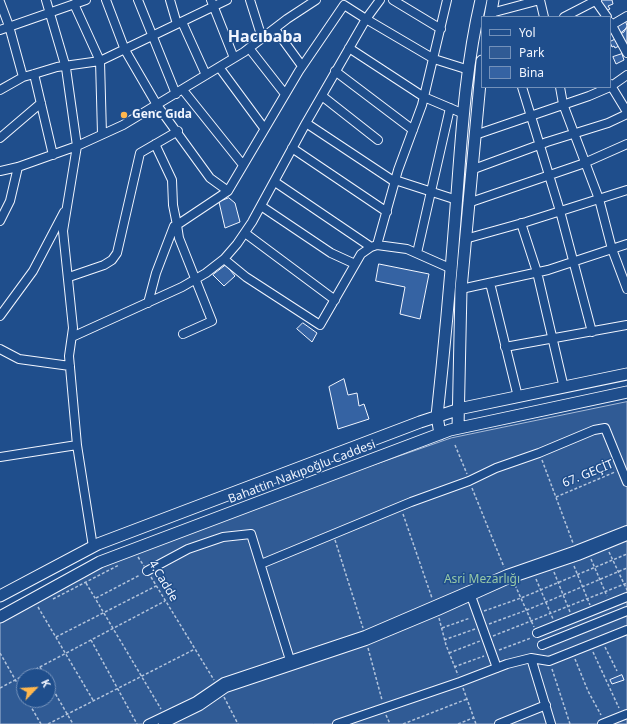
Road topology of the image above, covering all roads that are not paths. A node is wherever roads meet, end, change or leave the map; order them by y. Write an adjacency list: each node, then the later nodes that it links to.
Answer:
1 (46, 0): 19 (street)
2 (86, 0): 18 (street)
3 (106, 0): 37 (street)
4 (138, 0): 33 (street)
5 (170, 0): 27 (street)
6 (227, 0): 17 (street)
7 (250, 0): 34 (street)
8 (316, 0): 30 (street)
9 (380, 0): 26 (street)
10 (393, 0): 31 (street)
11 (447, 0): 31 (street)
12 (480, 0): 45 (main road)
13 (493, 0): 21 (main road)
14 (540, 0): 20 (street); 22 (street)
15 (596, 0): 23 (street); 24 (street)
16 (0, 2): 29 (street)
17 (212, 3): 27 (street); 39 (street)
18 (74, 4): 19 (street); 41 (street)
19 (50, 13): 29 (street); 44 (street)
20 (505, 13): 21 (street)
21 (491, 15)
22 (544, 16)
23 (566, 16)
24 (605, 16)
25 (627, 16): 28 (street)
26 (366, 19): 36 (street); 40 (street); 42 (street)
27 (180, 23): 33 (street); 48 (street)
28 (611, 24): 38 (street)
29 (9, 26): 32 (street); 51 (street)
30 (275, 29): 34 (street); 42 (street)
31 (441, 29): 40 (street)
32 (0, 30)
33 (153, 35): 37 (street); 58 (street)
34 (262, 38): 35 (street)
35 (249, 48): 39 (street); 59 (street)
36 (349, 48): 46 (street); 61 (street)
37 (125, 50): 41 (street); 64 (street)
38 (627, 53)
39 (234, 58): 43 (street)
40 (434, 59): 45 (street); 61 (street)
41 (100, 61): 44 (street); 74 (street)
42 (302, 66): 59 (street)
43 (219, 67): 48 (street); 70 (street)
44 (66, 68): 47 (street); 81 (street)
45 (469, 70): 67 (main road)
46 (335, 71): 60 (street); 71 (street)
47 (34, 74): 51 (street); 62 (street)
48 (206, 75): 58 (street)
49 (627, 75): 52 (street)
50 (481, 76): 75 (main road)
51 (23, 78): 57 (street)
52 (611, 85)
53 (522, 88): 68 (street)
54 (560, 88): 63 (street)
55 (606, 88): 63 (street)
56 (611, 88): 66 (street)
57 (0, 90)
58 (179, 92): 64 (street); 85 (street)
59 (285, 94): 70 (street)
60 (322, 96): 69 (street); 77 (street)
61 (424, 97): 65 (street); 71 (street)
62 (41, 103): 76 (street); 83 (street)
63 (563, 104): 68 (street); 73 (street)
64 (157, 105): 72 (street); 74 (street)
65 (450, 108): 67 (street); 94 (street)
66 (627, 113): 73 (street)
67 (464, 114): 96 (main road)
68 (530, 116): 75 (street); 80 (street)
69 (306, 123): 82 (street); 90 (street)
70 (264, 128): 85 (street)
71 (413, 130): 90 (street)
72 (178, 131): 78 (street); 93 (street)
73 (574, 133): 80 (street); 84 (street)
74 (102, 134): 81 (street)
75 (475, 135): 87 (main road)
76 (0, 138)
77 (378, 140)
78 (155, 144): 104 (street); 116 (street)
79 (627, 144): 84 (street)
80 (539, 145): 87 (street); 89 (street)
81 (77, 146): 83 (street); 98 (street)
82 (292, 148): 91 (street); 101 (street)
83 (53, 155): 86 (street)
84 (585, 163): 89 (street); 95 (street)
85 (243, 165): 93 (street)
86 (18, 167): 88 (street); 102 (street)
87 (471, 170): 97 (main road)
88 (0, 171)
89 (550, 175): 97 (street); 100 (street)
90 (395, 181): 94 (street); 101 (street)
91 (274, 182): 99 (street); 108 (street)
92 (627, 190): 95 (street)
93 (228, 191): 104 (street)
94 (430, 192): 96 (street); 110 (street)
95 (599, 199): 100 (street); 109 (street)
96 (457, 200): 114 (main road)
97 (468, 203): 106 (main road)
98 (67, 206): 116 (street); 123 (street)
99 (261, 206): 105 (street); 113 (street)
100 (560, 211): 103 (street); 112 (street)
101 (387, 212): 108 (street)
102 (0, 221)
103 (521, 223): 106 (street); 115 (street)
104 (178, 225): 117 (street); 122 (street)
105 (245, 234): 111 (street); 121 (street)
106 (465, 239): 119 (main road)
107 (627, 244): 109 (street)
108 (374, 246): 110 (street); 113 (street)
109 (612, 249): 112 (street); 120 (street)
110 (417, 253): 114 (street)
111 (224, 259): 117 (street); 121 (street)
112 (573, 262): 115 (street); 125 (street)
113 (355, 264): 121 (street)
114 (452, 270): 137 (main road)
115 (537, 272): 118 (street); 128 (street)
116 (69, 277): 127 (street)
117 (195, 280): 122 (street); 126 (street)
118 (490, 283): 119 (street); 129 (street)
119 (461, 289): 136 (main road)
120 (627, 290)
121 (334, 300)
122 (148, 303): 127 (street)
123 (0, 316)
124 (627, 325): 125 (street)
125 (592, 332): 128 (street)
126 (183, 334)
127 (72, 337): 131 (street)
128 (552, 337): 129 (street); 133 (street)
129 (506, 347): 135 (street)
130 (0, 349): 131 (street)
131 (70, 366): 140 (street)
132 (627, 374): 133 (main road, Bahattin Nakıpoğlu Caddesi)
133 (564, 388): 135 (main road, Bahattin Nakıpoğlu Caddesi)
134 (627, 392): 138 (main road, Bahattin Nakıpoğlu Caddesi)
135 (518, 397): 136 (main road, Bahattin Nakıpoğlu Caddesi)
136 (458, 410): 137 (main road, Bahattin Nakıpoğlu Caddesi); 138 (main road)
137 (437, 416): 139 (main road); 145 (main road, Bahattin Nakıpoğlu Caddesi)
138 (458, 428): 139 (main road, Bahattin Nakıpoğlu Caddesi)
139 (440, 434): 153 (main road, Bahattin Nakıpoğlu Caddesi)
140 (77, 445): 141 (street); 145 (street)
141 (0, 457)
142 (627, 482): 146 (street)
143 (627, 530): 148 (street)
144 (627, 536): 148 (street)
145 (93, 547): 149 (main road, Bahattin Nakıpoğlu Caddesi)
146 (261, 564): 147 (street); 158 (street)
147 (147, 571)
148 (510, 576): 150 (street); 158 (street)
149 (0, 596)
150 (471, 596): 159 (street); 160 (street)
151 (627, 597): 155 (street)
152 (627, 610): 156 (street)
153 (0, 616)
154 (627, 630): 157 (street)
155 (537, 633)
156 (542, 645)
157 (531, 658): 159 (street); 161 (street)
158 (290, 660): 160 (street)
159 (497, 668): 166 (street)
160 (219, 688): 163 (street)
161 (546, 705): 167 (street); 168 (street)
162 (625, 715): 164 (street)
163 (164, 720): 165 (street)
164 (604, 723)
165 (148, 724)
166 (337, 724)
167 (499, 724)
168 (551, 724)

